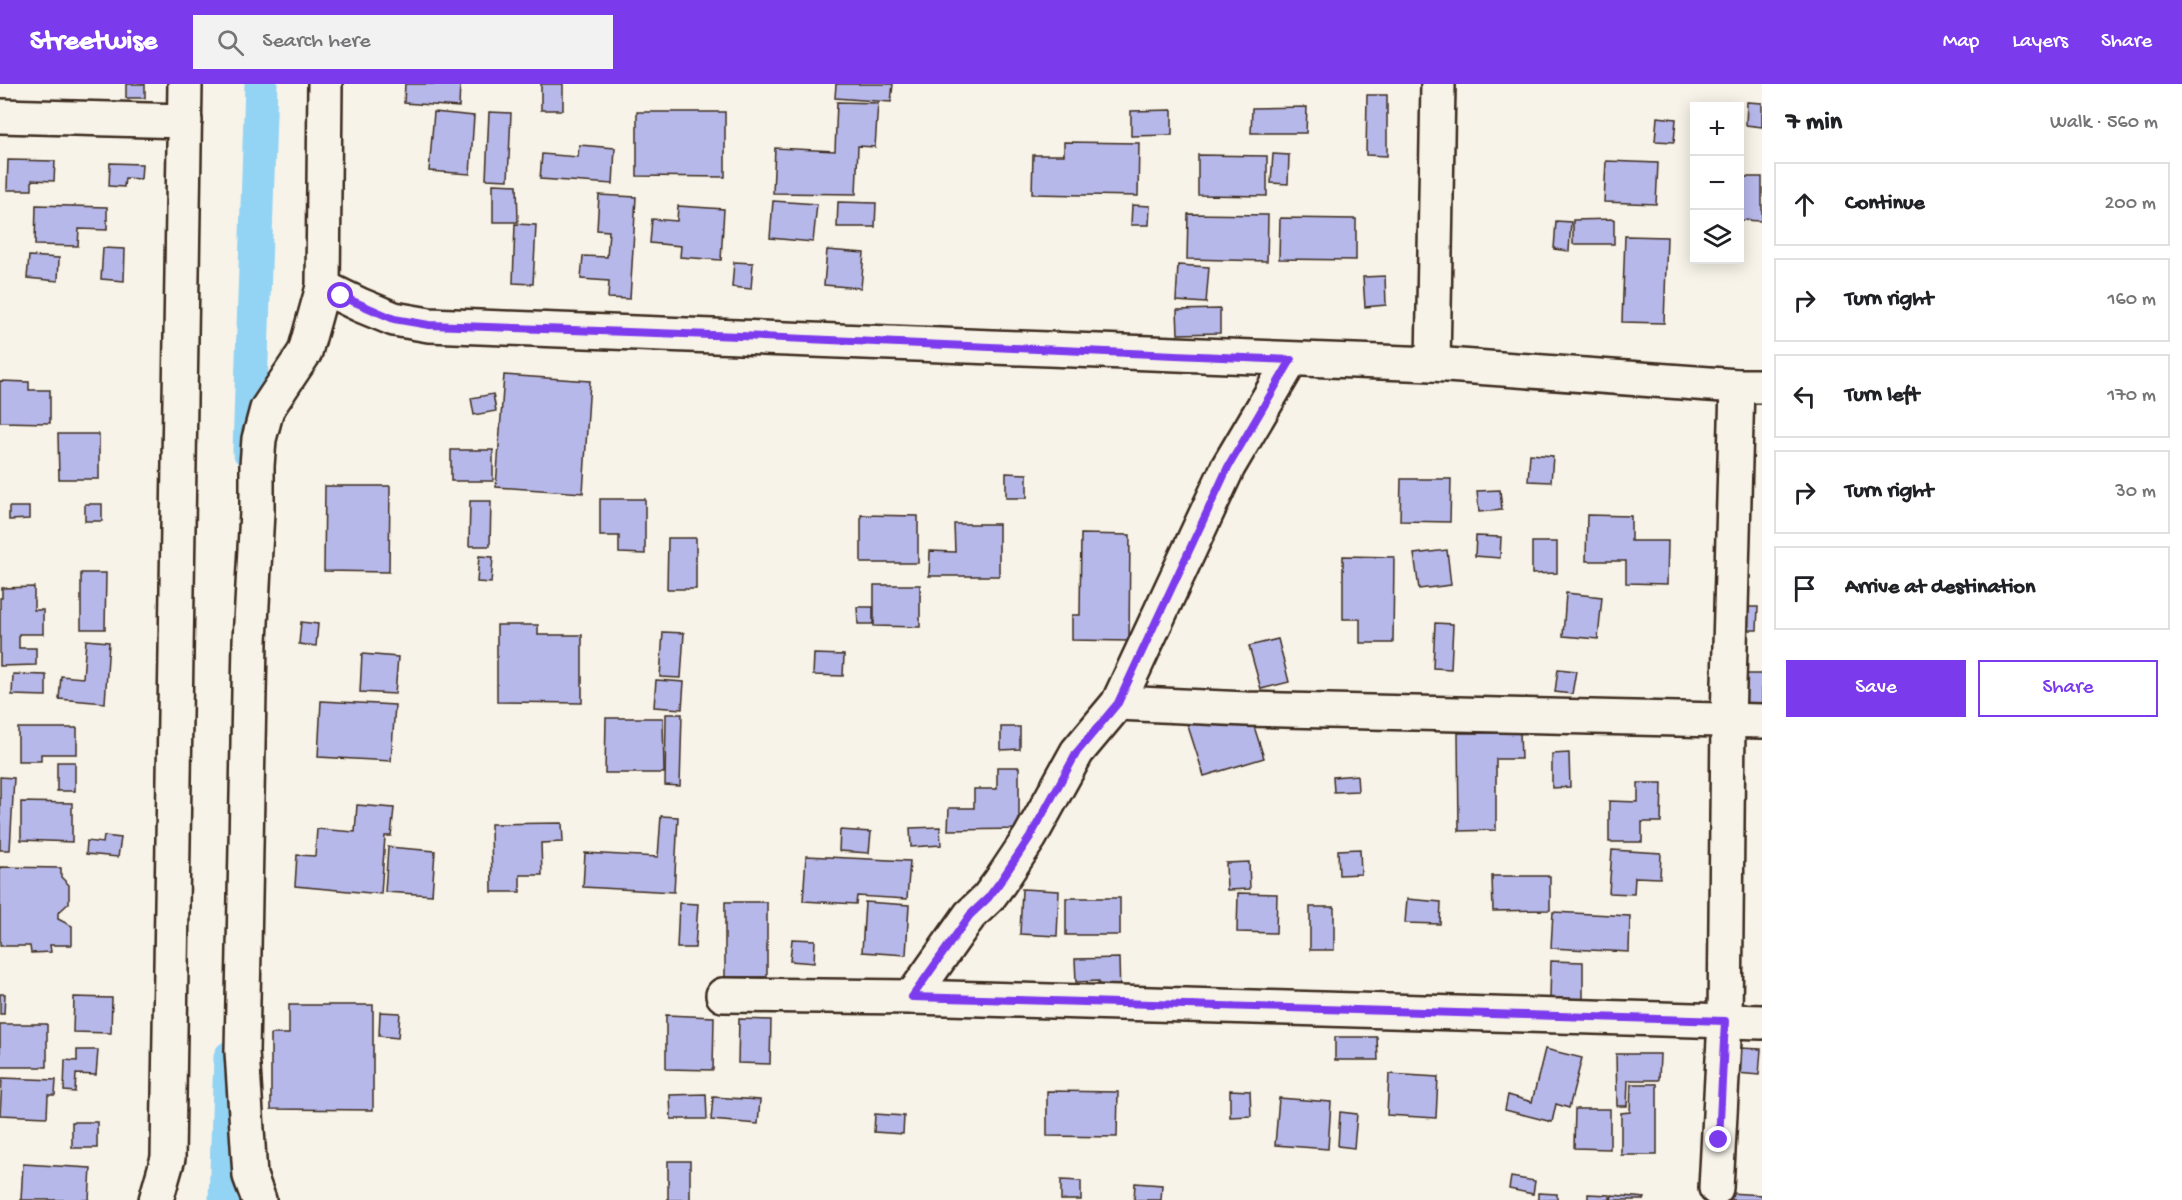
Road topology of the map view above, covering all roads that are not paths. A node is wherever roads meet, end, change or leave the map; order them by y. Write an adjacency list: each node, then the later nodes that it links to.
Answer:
1 (185, 84): 5 (street)
2 (325, 84): 6 (street)
3 (1438, 84): 8 (street)
4 (0, 116): 5 (street)
5 (185, 121): 18 (street)
6 (323, 287): 7 (street); 19 (street)
7 (1291, 360): 8 (street); 10 (street)
8 (1433, 364): 9 (street)
9 (1750, 386): 11 (street)
10 (1118, 703): 11 (street); 14 (street)
11 (1728, 721): 12 (street); 15 (street)
12 (1762, 721)
13 (723, 995): 14 (street)
14 (912, 997): 15 (street)
15 (1725, 1021): 16 (street); 17 (street)
16 (1762, 1022)
17 (1716, 1188)
18 (156, 1200)
19 (259, 1200)

